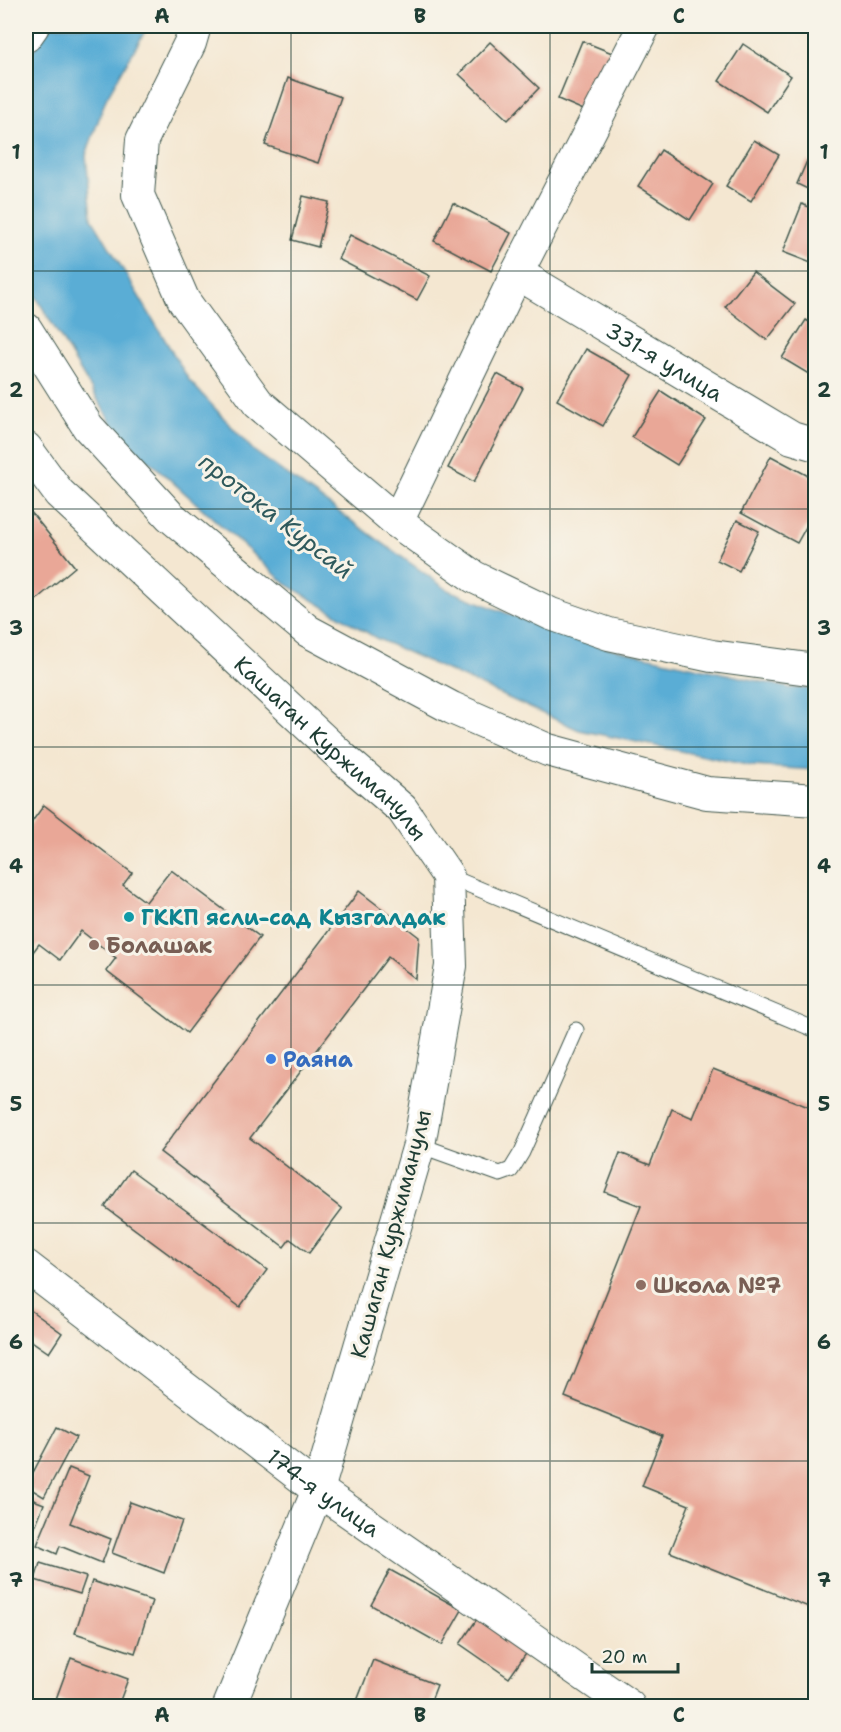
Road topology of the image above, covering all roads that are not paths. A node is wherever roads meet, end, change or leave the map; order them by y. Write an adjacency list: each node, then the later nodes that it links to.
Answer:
1 (33, 26): 4 (street)
2 (195, 26): 9 (street)
3 (644, 26): 5 (street)
4 (26, 36)
5 (517, 273): 7 (street, 331-я улица); 9 (street)
6 (26, 329): 11 (street)
7 (816, 445)
8 (26, 448): 12 (street, Кашаган Куржиманулы)
9 (397, 522): 10 (street)
10 (816, 670)
11 (816, 800)
12 (448, 876): 14 (lane); 15 (street, Кашаган Куржиманулы)
13 (576, 1030): 15 (lane)
14 (816, 1030)
15 (419, 1145): 17 (street, Кашаган Куржиманулы)
16 (26, 1266): 17 (street, 174-я улица)
17 (318, 1490): 18 (street, Кашаган Куржиманулы); 19 (street, 174-я улица)
18 (229, 1707)
19 (629, 1707)

